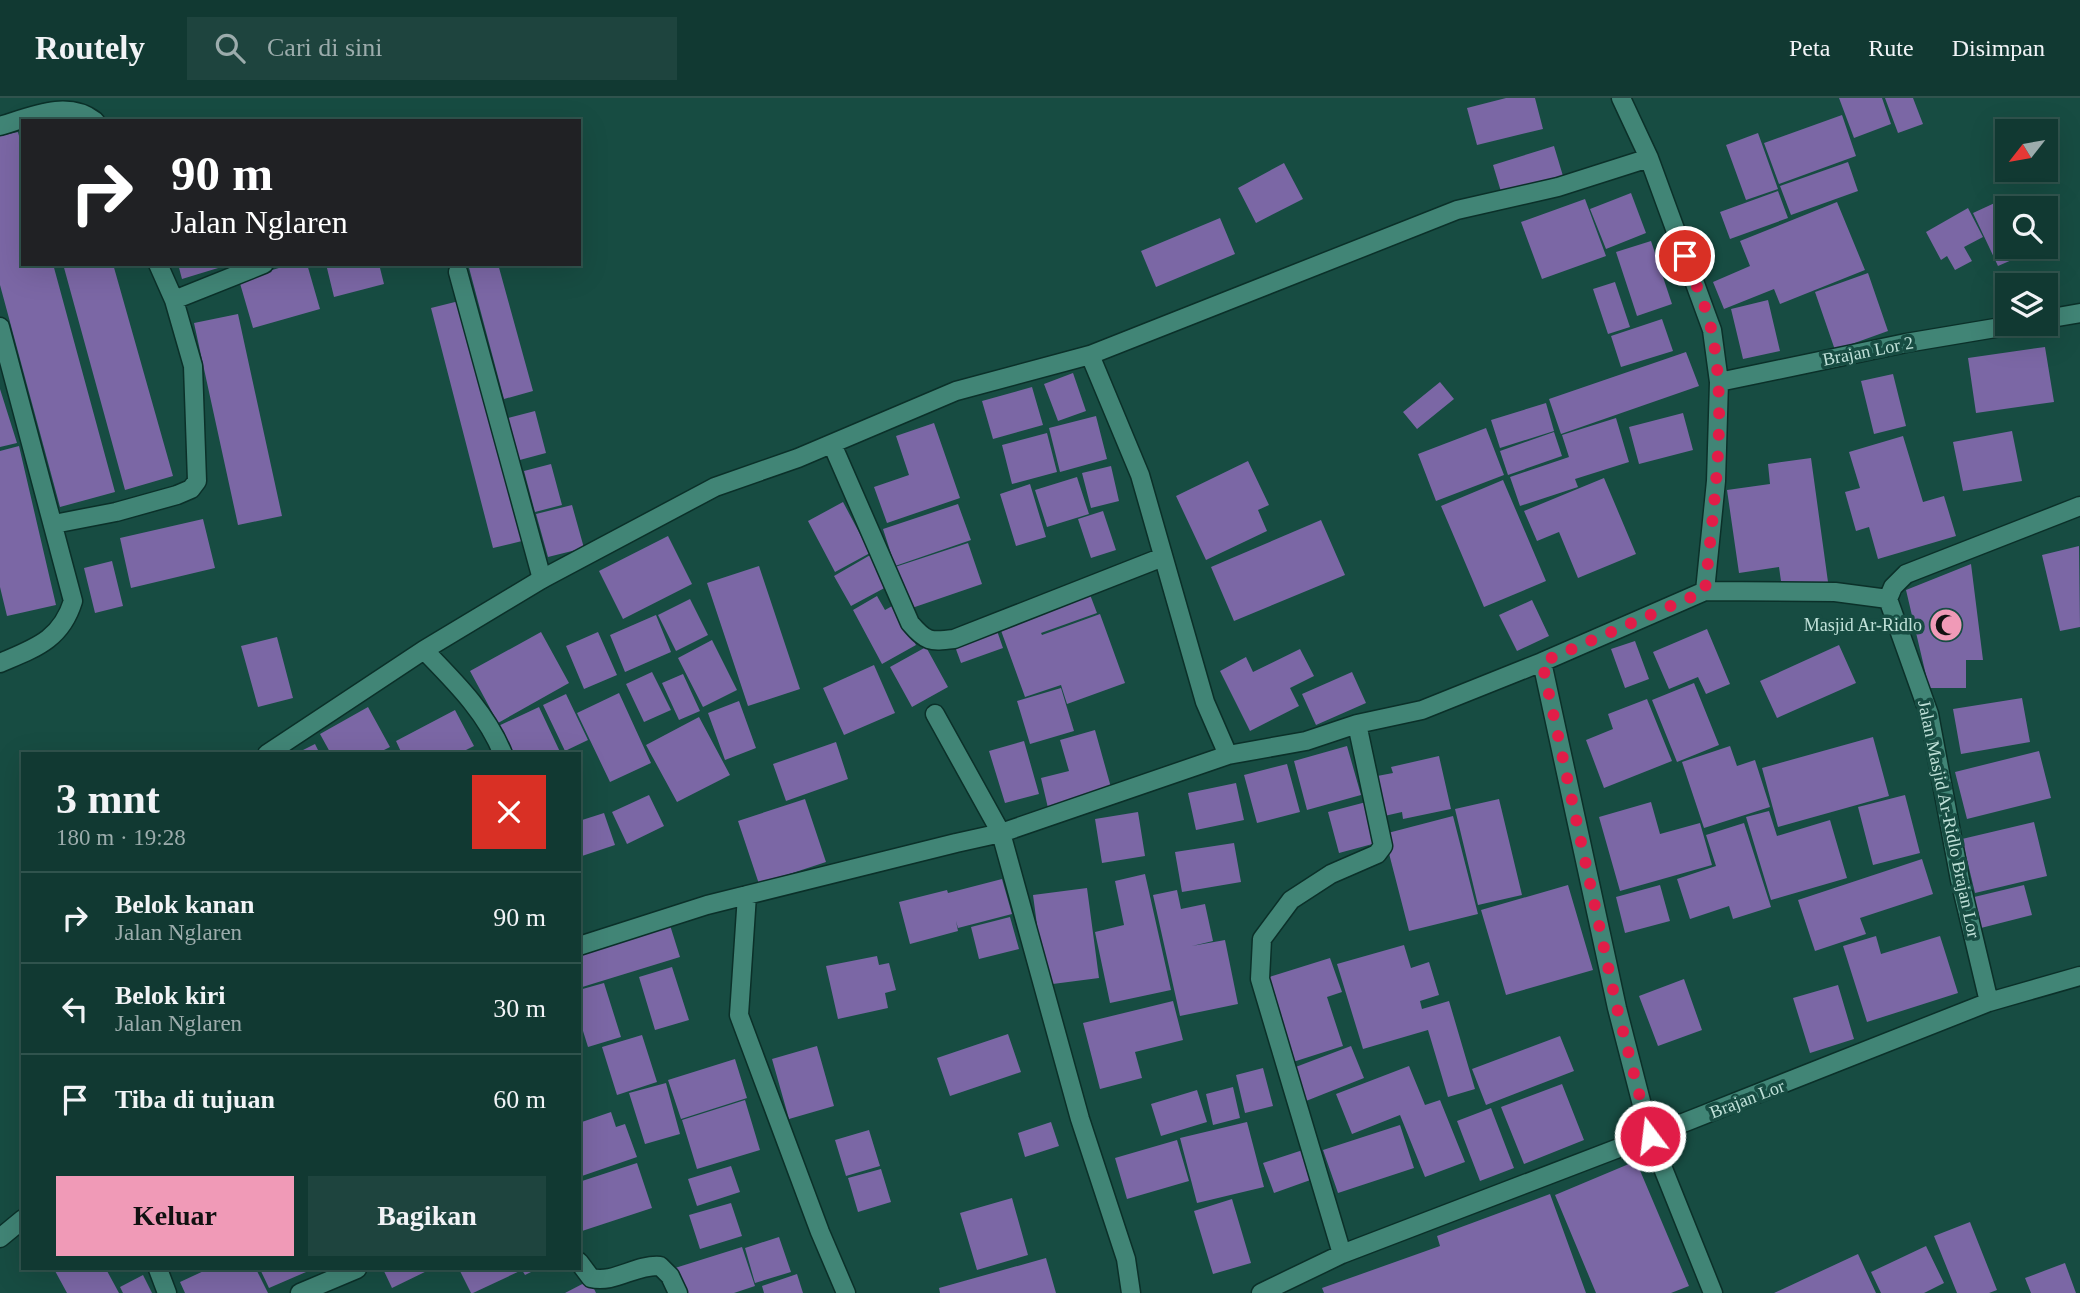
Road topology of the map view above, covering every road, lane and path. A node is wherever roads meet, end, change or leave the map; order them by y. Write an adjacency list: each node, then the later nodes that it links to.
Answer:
1 (1621, 98): 6 (street)
2 (25, 119): 3 (street)
3 (93, 119)
4 (21, 120): 5 (street)
5 (0, 126)
6 (1649, 158): 15 (street); 16 (street)
7 (159, 266): 10 (street)
8 (259, 266): 10 (street)
9 (458, 272): 21 (street)
10 (174, 300): 19 (street)
11 (2080, 313): 12 (street)
12 (2058, 317)
13 (0, 327): 19 (street)
14 (1995, 328): 16 (street, Brajan Lor 2)
15 (1090, 355): 17 (street); 20 (street)
16 (1718, 382): 22 (street)
17 (832, 444): 20 (street); 21 (street)
18 (2080, 506): 23 (street)
19 (54, 524): 26 (street)
20 (1163, 558): 31 (street)
21 (542, 579): 24 (street)
22 (1705, 591): 23 (street); 25 (street)
23 (1888, 599): 36 (street, Jalan Masjid Ar-Ridlo Brajan Lor)
24 (424, 650): 29 (street); 30 (street)
25 (1542, 662): 28 (street); 37 (street)
26 (0, 663)
27 (934, 714): 32 (street)
28 (1357, 724): 31 (street); 40 (street)
29 (270, 752)
30 (502, 752)
31 (1228, 755): 32 (street)
32 (1001, 834): 33 (street); 48 (street)
33 (747, 895): 34 (street); 47 (street)
34 (581, 945)
35 (2080, 976): 36 (street, Brajan Lor)
36 (1989, 1002): 37 (street, Brajan Lor)
37 (1650, 1136): 40 (street, Brajan Lor); 50 (street)
38 (21, 1221): 39 (street)
39 (0, 1238)
40 (1342, 1254): 49 (street, Brajan Lor)
41 (581, 1265): 46 (street)
42 (158, 1270): 44 (street)
43 (355, 1270): 45 (street)
44 (167, 1293)
45 (300, 1293)
46 (678, 1293)
47 (846, 1293)
48 (1131, 1293)
49 (1261, 1293)
50 (1713, 1293)

